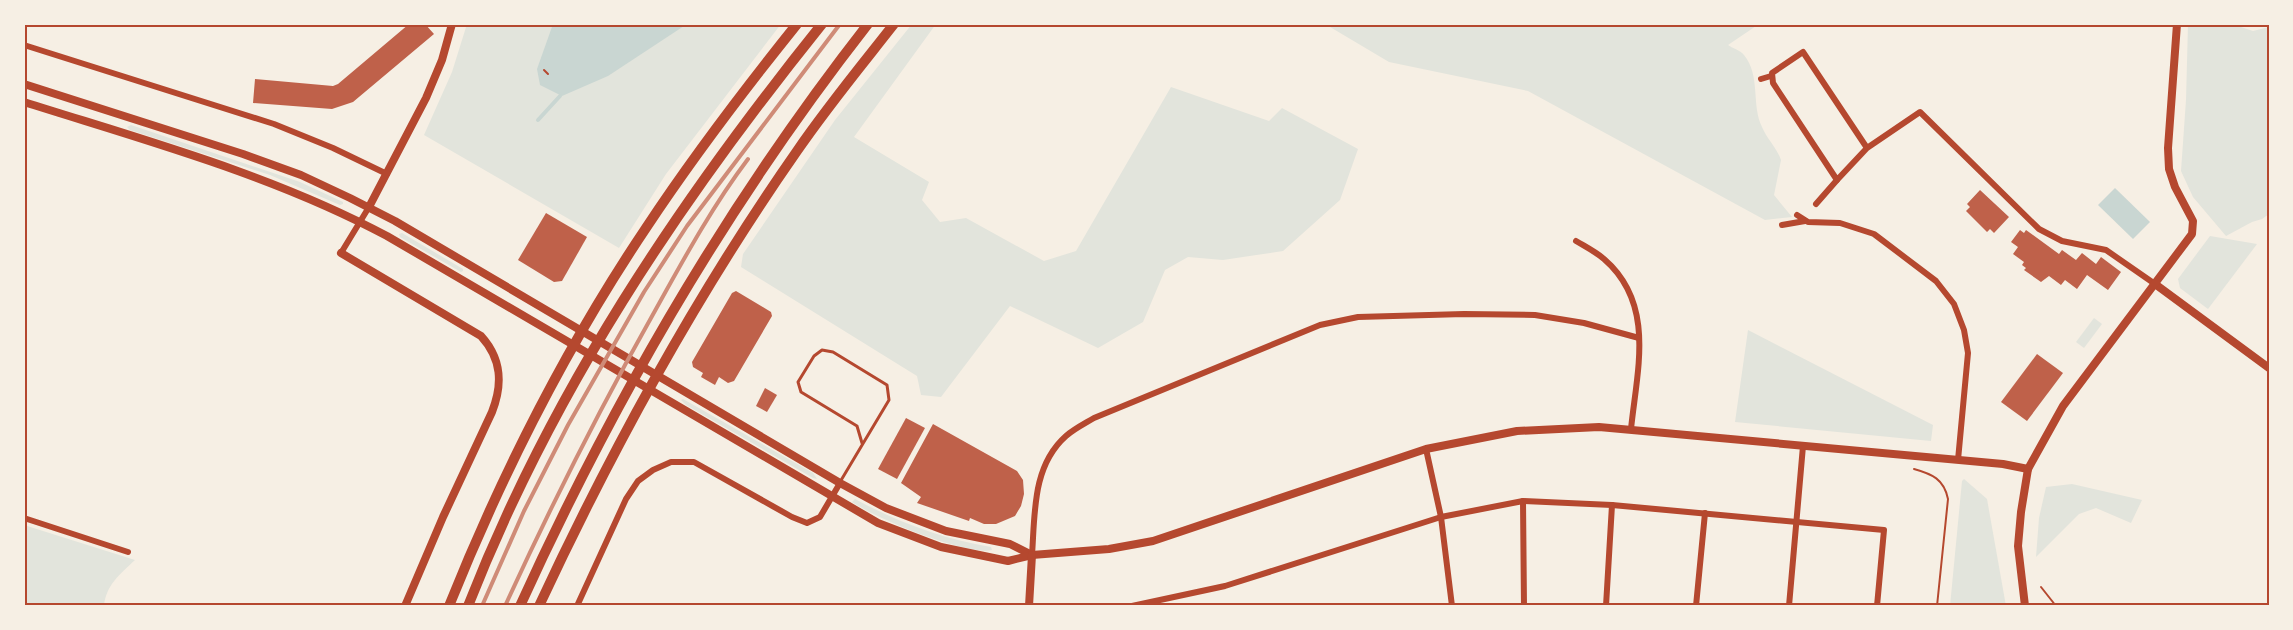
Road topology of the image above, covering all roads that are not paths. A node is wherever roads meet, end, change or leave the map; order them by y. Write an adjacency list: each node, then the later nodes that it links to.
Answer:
1 (452, 24): 13 (street)
2 (797, 24): 22 (highway)
3 (822, 24): 46 (highway)
4 (868, 24): 47 (highway)
5 (894, 24): 26 (highway)
6 (2177, 24): 21 (street)
7 (24, 45): 13 (street)
8 (1771, 76): 9 (street); 12 (street); 14 (street)
9 (1761, 79)
10 (24, 84): 16 (street)
11 (24, 102): 17 (street)
12 (1867, 148): 14 (street); 21 (street)
13 (387, 174): 16 (street)
14 (1837, 180): 15 (street)
15 (1816, 204)
16 (369, 207): 17 (street); 22 (street)
17 (360, 222): 20 (street); 24 (street)
18 (1782, 225): 32 (street)
19 (1576, 241): 23 (street)
20 (341, 254): 44 (street)
21 (2155, 284): 25 (street); 33 (street)
22 (586, 334): 24 (highway); 26 (street)
23 (1640, 338): 28 (street); 43 (street)
24 (578, 349): 27 (street); 45 (highway)
25 (2269, 368)
26 (652, 372): 27 (highway); 34 (street)
27 (643, 387): 35 (street); 48 (highway)
28 (1631, 429): 30 (street); 31 (street)
29 (862, 443): 29 (lane); 34 (lane)
30 (1803, 446): 32 (street); 41 (street)
31 (1426, 449): 39 (street); 43 (street)
32 (1958, 460): 33 (street)
33 (2028, 469): 58 (street)
34 (840, 483): 35 (street); 43 (street)
35 (832, 497): 43 (street); 49 (street)
36 (1523, 501): 37 (street); 39 (street); 53 (street)
37 (1612, 505): 38 (street); 54 (street)
38 (1705, 513): 41 (street); 55 (street)
39 (1441, 517): 51 (street); 52 (street)
40 (24, 518): 42 (street)
41 (1795, 522): 56 (street); 57 (street)
42 (128, 552)
43 (1032, 555): 50 (street)
44 (405, 606)
45 (449, 606)
46 (468, 606)
47 (520, 606)
48 (539, 606)
49 (577, 606)
50 (1029, 606)
51 (1132, 606)
52 (1452, 606)
53 (1524, 606)
54 (1606, 606)
55 (1695, 606)
56 (1789, 606)
57 (1877, 606)
58 (2025, 606)

